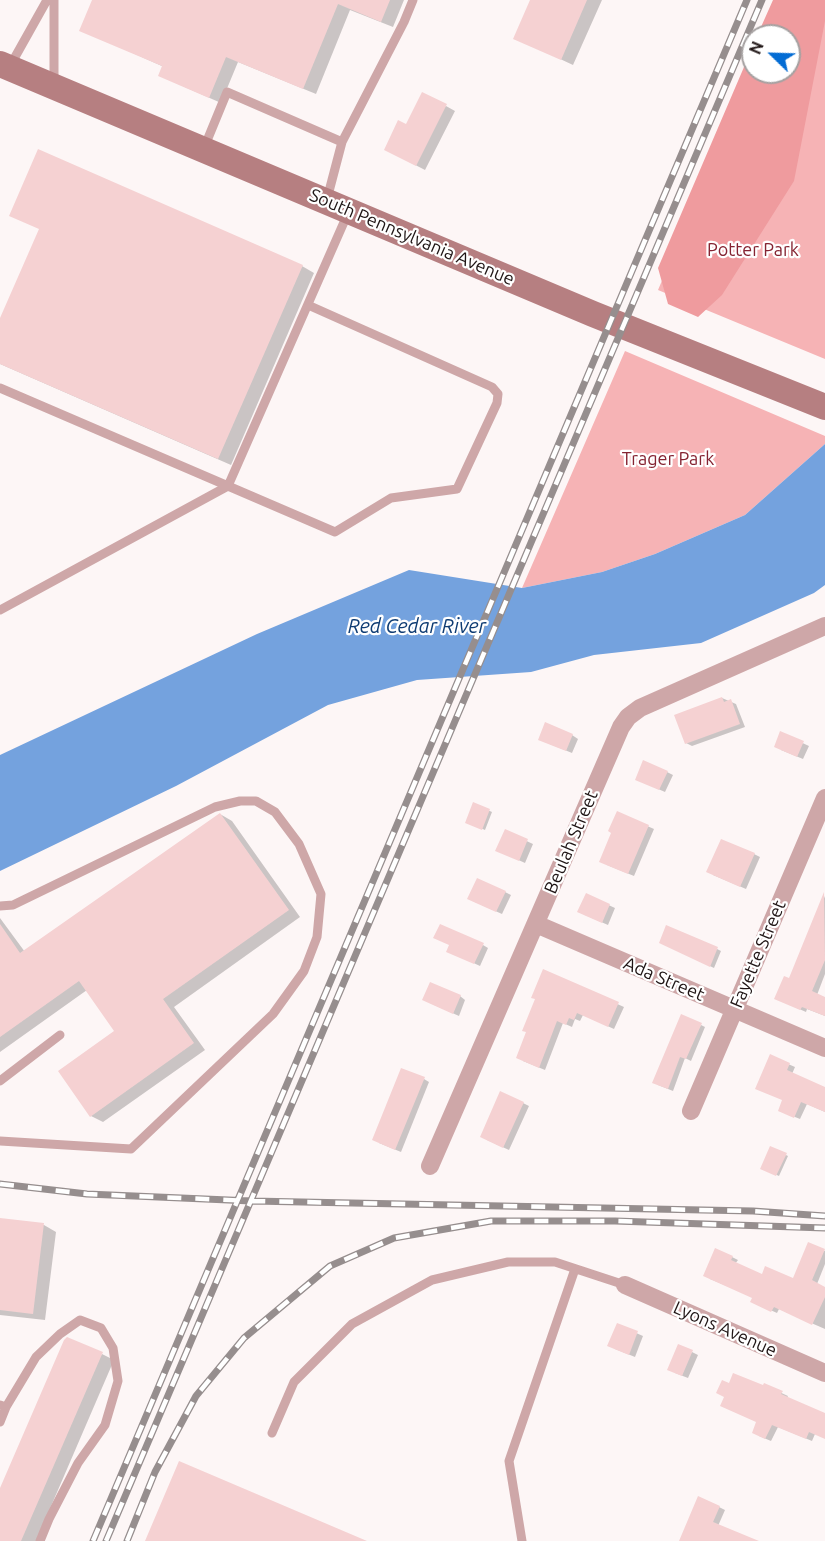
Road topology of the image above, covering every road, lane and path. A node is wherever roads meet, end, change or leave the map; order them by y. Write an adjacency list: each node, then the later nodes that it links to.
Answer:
1 (47, 0): 4 (lane)
2 (54, 0): 5 (lane)
3 (413, 0): 6 (lane)
4 (5, 66): 5 (main road, South Pennsylvania Avenue)
5 (54, 87): 7 (main road, South Pennsylvania Avenue)
6 (342, 142): 7 (lane); 8 (lane)
7 (203, 149): 8 (main road, South Pennsylvania Avenue)
8 (338, 206): 9 (lane); 11 (main road, South Pennsylvania Avenue)
9 (308, 305): 12 (lane); 12 (lane)
10 (0, 388): 12 (lane)
11 (825, 407)
12 (228, 486): 13 (lane)
13 (0, 610)
14 (825, 626): 17 (street, Beulah Street)
15 (825, 798): 18 (street, Fayette Street)
16 (0, 906): 23 (lane)
17 (536, 924): 18 (street, Ada Street); 24 (street, Beulah Street)
18 (734, 1009): 20 (street, Ada Street); 22 (street, Fayette Street)
19 (60, 1035): 21 (lane)
20 (825, 1048)
21 (0, 1081)
22 (691, 1111)
23 (0, 1142)
24 (430, 1166)
25 (575, 1269): 26 (lane); 30 (lane); 32 (lane)
26 (625, 1285): 27 (street, Lyons Avenue)
27 (825, 1373)
28 (3, 1406): 29 (lane); 31 (lane)
29 (0, 1422)
30 (272, 1433)
31 (40, 1541)
32 (522, 1541)

